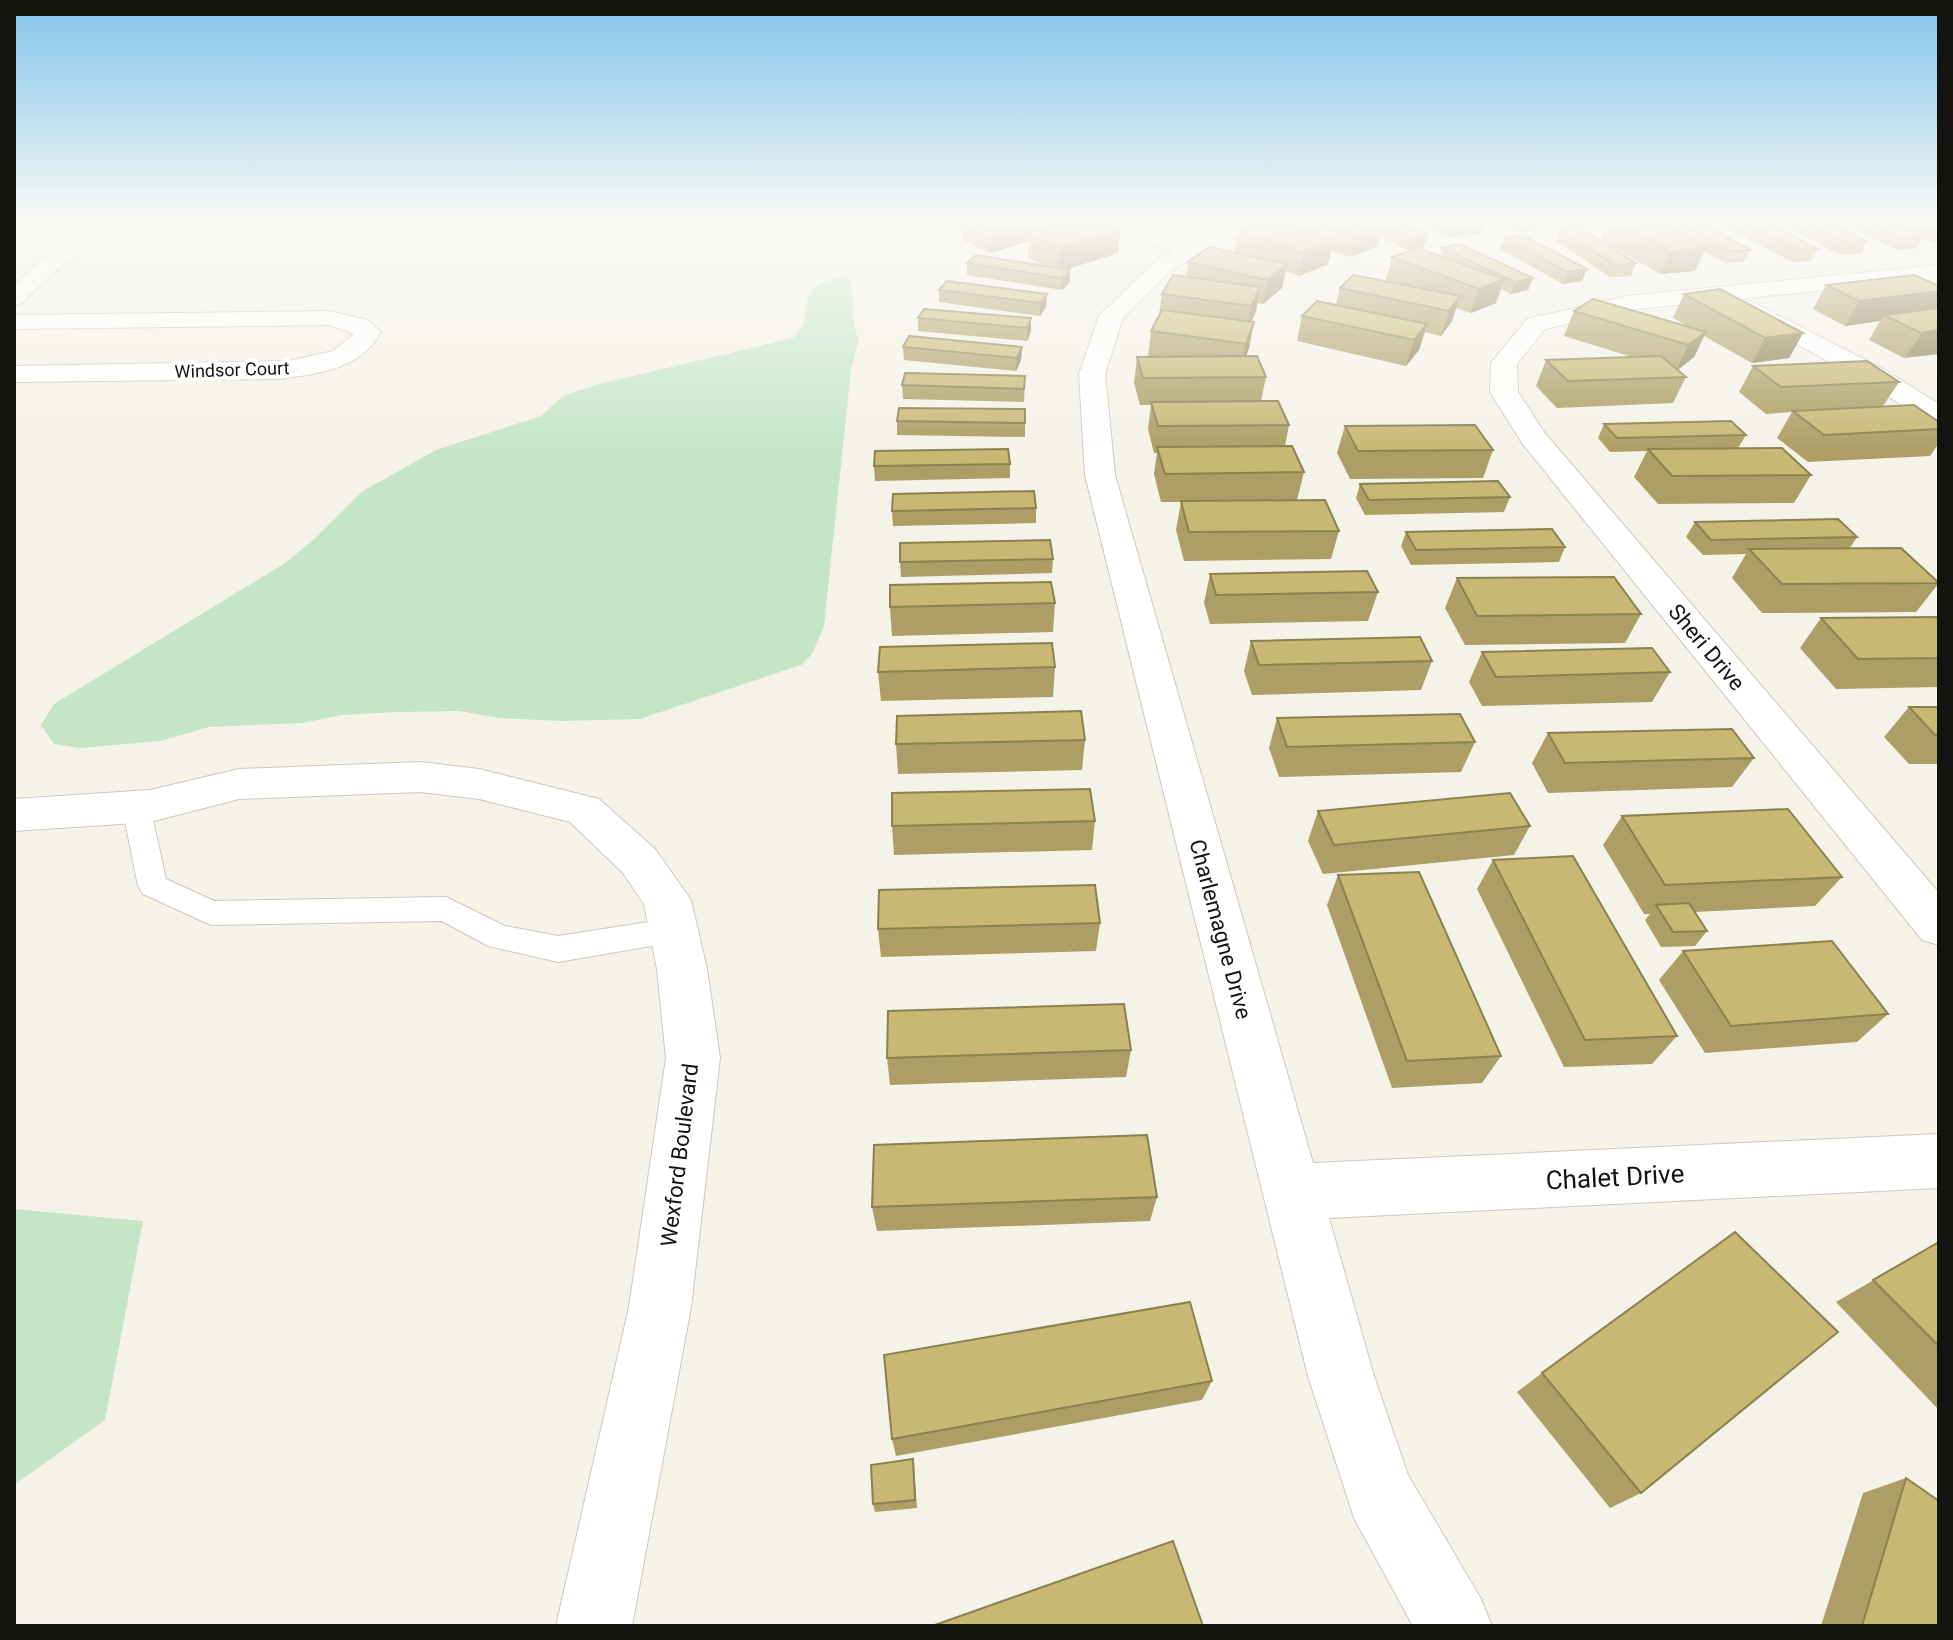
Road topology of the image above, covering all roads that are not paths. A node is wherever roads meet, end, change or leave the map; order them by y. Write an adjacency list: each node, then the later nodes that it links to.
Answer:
1 (1128, 300): 12 (street, Charlemagne Drive)
2 (1660, 300): 9 (street, Sheri Drive)
3 (1735, 300): 6 (street)
4 (14, 322): 5 (street, Windsor Court)
5 (14, 374)
6 (1939, 416)
7 (136, 806): 8 (street, Wexford Boulevard); 10 (street, Wexford Boulevard); 10 (lane)
8 (14, 815)
9 (1939, 926)
10 (674, 930): 13 (street, Wexford Boulevard)
11 (1939, 1161): 12 (street, Chalet Drive)
12 (1291, 1192): 14 (street, Charlemagne Drive)
13 (594, 1626)
14 (1454, 1626)

